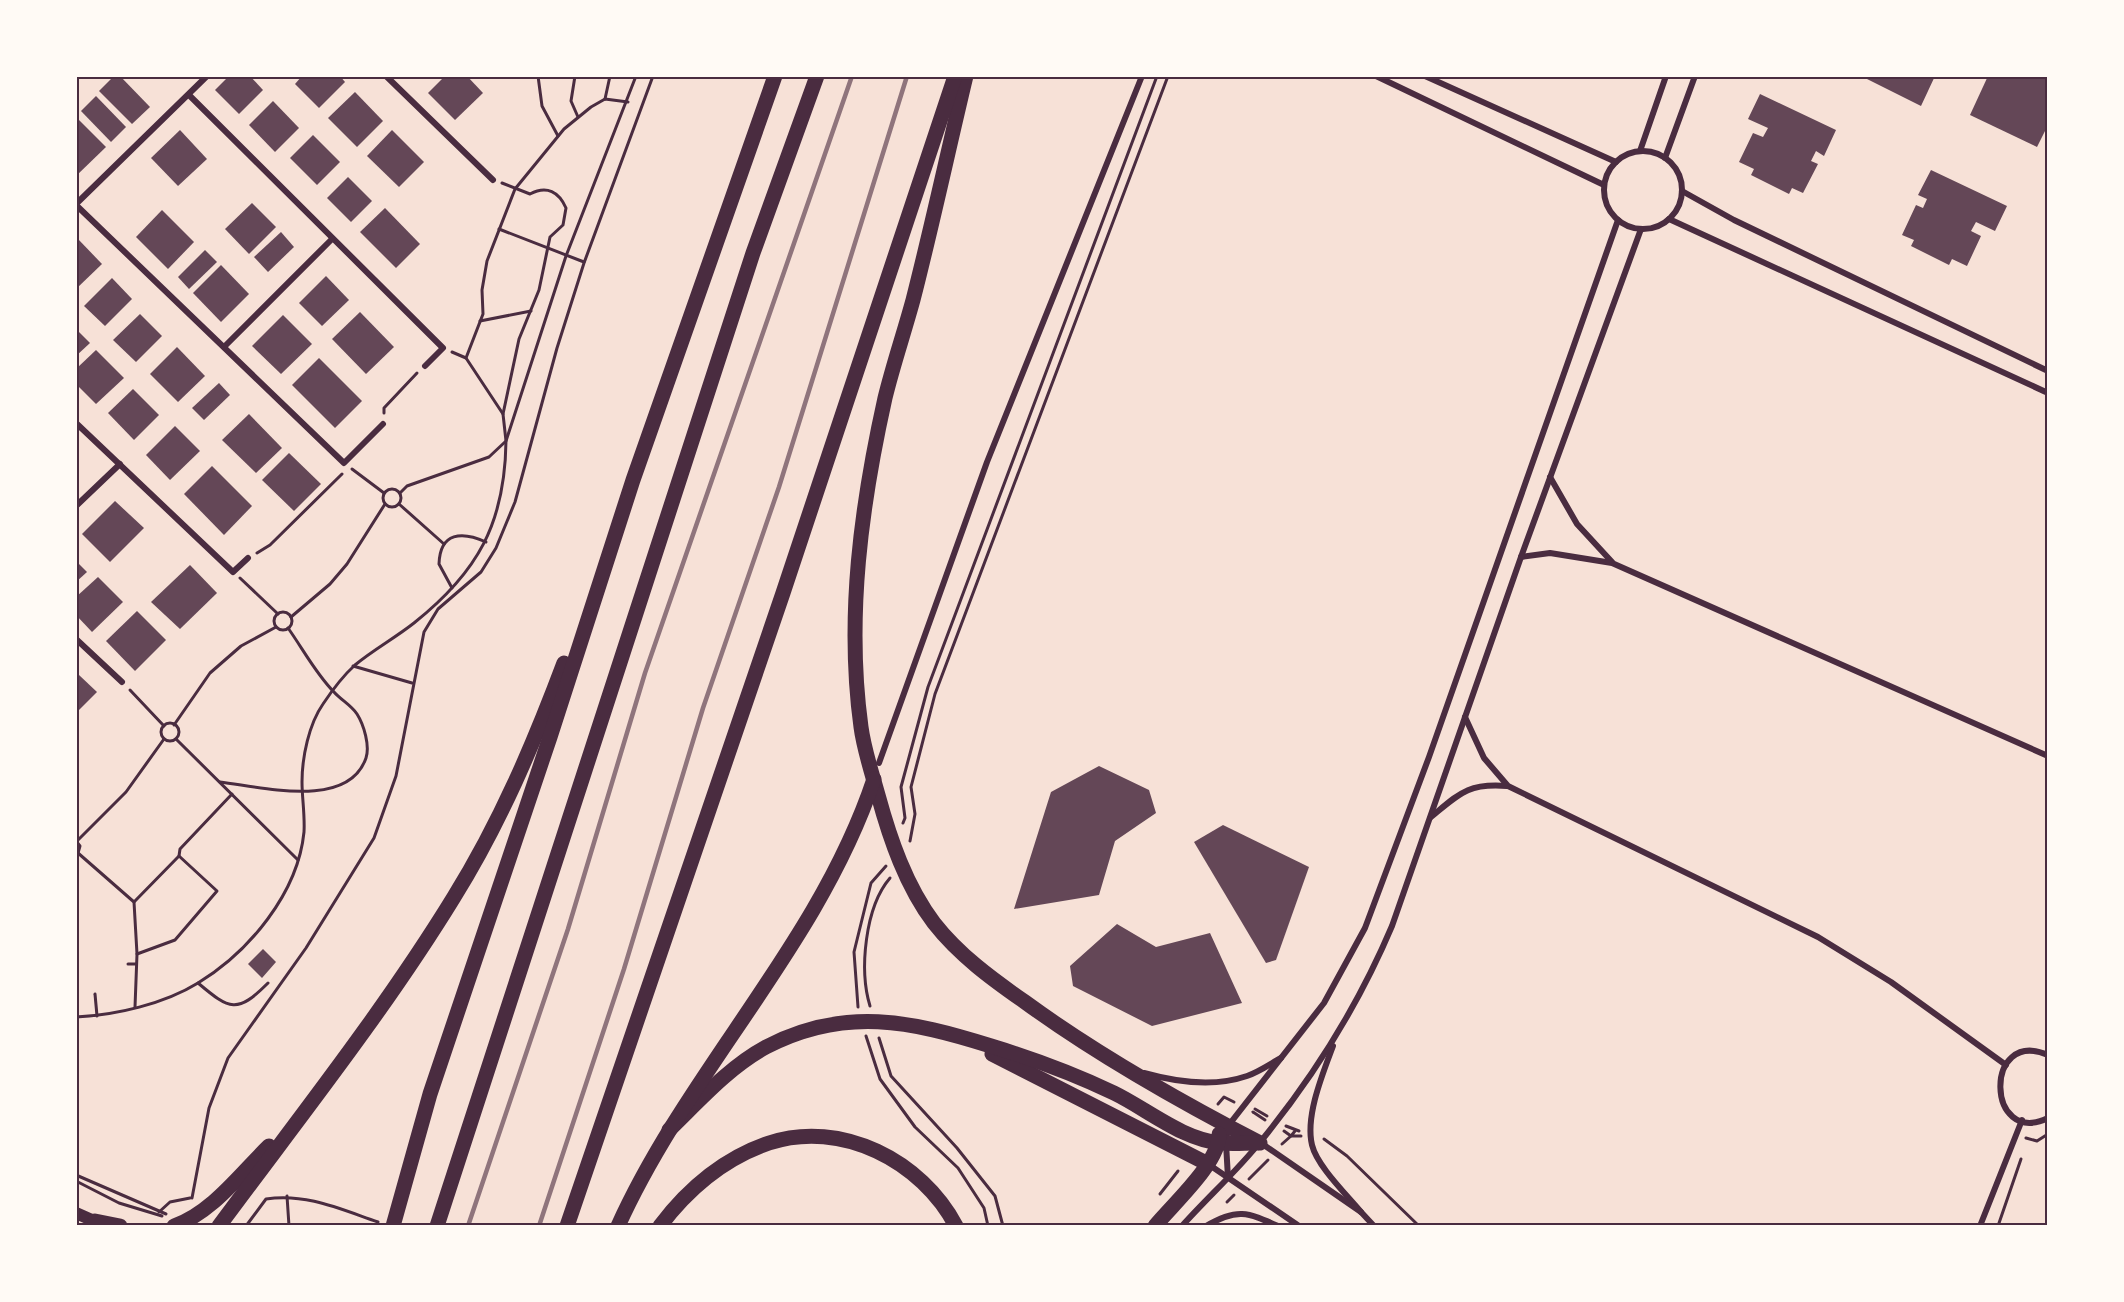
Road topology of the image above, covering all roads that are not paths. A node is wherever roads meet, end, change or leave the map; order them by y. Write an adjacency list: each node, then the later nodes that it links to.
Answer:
1 (207, 76): 12 (street)
2 (386, 76): 16 (street)
3 (775, 76): 32 (highway)
4 (817, 76): 66 (highway)
5 (955, 76): 67 (highway)
6 (966, 76): 48 (highway)
7 (1142, 76): 41 (street)
8 (1376, 76): 17 (street)
9 (1425, 76): 15 (street)
10 (1666, 76): 13 (street)
11 (1695, 76): 14 (street)
12 (189, 95): 19 (street); 23 (street)
13 (1640, 151): 14 (street); 15 (street)
14 (1665, 158): 18 (street)
15 (1616, 162): 17 (street)
16 (493, 180)
17 (1604, 185): 21 (street)
18 (1682, 191): 20 (street); 26 (street)
19 (76, 205): 24 (street)
20 (1669, 219): 22 (street); 27 (street)
21 (1618, 220): 22 (street); 47 (street)
22 (1641, 229): 31 (street)
23 (332, 239): 24 (street); 25 (street)
24 (224, 347): 29 (street)
25 (425, 366)
26 (2048, 371)
27 (2048, 393)
28 (76, 423): 30 (street)
29 (383, 424)
30 (120, 464): 33 (street); 35 (street)
31 (1550, 477): 34 (street); 36 (street)
32 (633, 480): 50 (highway); 65 (highway)
33 (76, 506)
34 (1521, 557): 36 (street); 39 (street)
35 (248, 558)
36 (1612, 563): 40 (street)
37 (76, 639): 38 (street)
38 (122, 682)
39 (1465, 717): 42 (street); 43 (street)
40 (2048, 756)
41 (879, 763): 54 (highway)
42 (1508, 786): 43 (street); 49 (street)
43 (1430, 818): 45 (street)
44 (951, 1034): 54 (highway); 55 (highway); 57 (highway)
45 (1336, 1036): 56 (street); 59 (street)
46 (2048, 1055): 49 (street)
47 (1284, 1057): 48 (street); 53 (street)
48 (1119, 1065): 53 (highway)
49 (2006, 1065): 51 (street)
50 (303, 1113): 61 (highway); 64 (highway)
51 (2022, 1120): 52 (street); 77 (street)
52 (2046, 1120)
53 (1224, 1124): 55 (highway); 56 (highway)
54 (669, 1130): 68 (highway)
55 (1223, 1143): 56 (highway); 57 (highway); 58 (street)
56 (1260, 1143): 58 (street); 59 (street)
57 (1208, 1164): 58 (street); 71 (highway)
58 (1228, 1178): 72 (street); 75 (street)
59 (1360, 1212): 76 (street)
60 (76, 1213): 62 (main road)
61 (171, 1219)
62 (100, 1223): 63 (highway)
63 (120, 1226)
64 (219, 1226)
65 (393, 1226)
66 (437, 1226)
67 (567, 1226)
68 (618, 1226)
69 (660, 1226): 70 (highway)
70 (956, 1226)
71 (1155, 1226)
72 (1182, 1226)
73 (1206, 1226): 74 (street)
74 (1278, 1226)
75 (1299, 1226)
76 (1374, 1226)
77 (1980, 1226)

